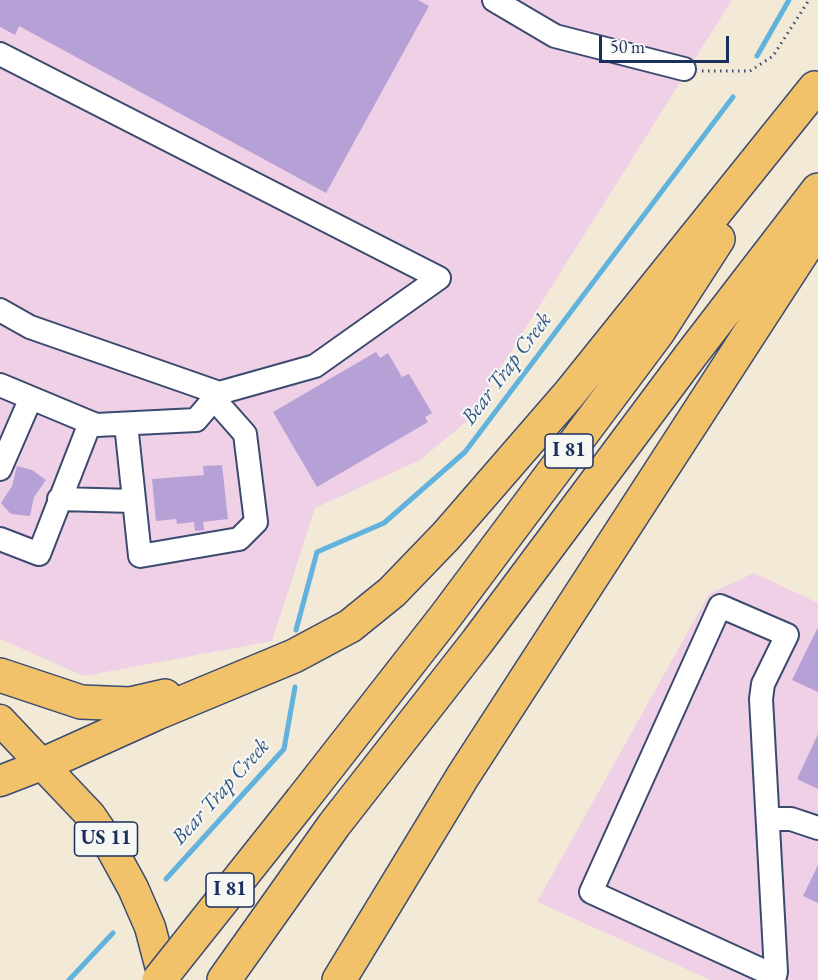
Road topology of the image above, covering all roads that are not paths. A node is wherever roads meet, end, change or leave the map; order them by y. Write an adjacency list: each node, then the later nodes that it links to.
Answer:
1 (494, 0): 3 (lane)
2 (0, 54): 9 (lane)
3 (684, 69)
4 (817, 86): 18 (highway); 25 (highway, I 81, bridge)
5 (818, 190): 27 (highway, I 81)
6 (818, 228): 28 (highway)
7 (0, 310): 9 (lane)
8 (0, 386): 10 (lane)
9 (217, 396): 12 (lane); 15 (lane)
10 (30, 400): 11 (lane); 13 (lane)
11 (90, 423): 12 (lane); 14 (lane)
12 (126, 424): 15 (lane)
13 (0, 469)
14 (60, 499): 15 (lane); 16 (lane)
15 (134, 501)
16 (0, 539)
17 (0, 675): 18 (highway)
18 (240, 679): 20 (highway)
19 (0, 720): 20 (main road, US 11)
20 (44, 764): 21 (main road); 26 (main road, US 11)
21 (0, 781)
22 (768, 819): 23 (lane); 24 (lane); 24 (lane)
23 (818, 828)
24 (775, 978)
25 (159, 980)
26 (164, 980)
27 (224, 980)
28 (339, 980)

